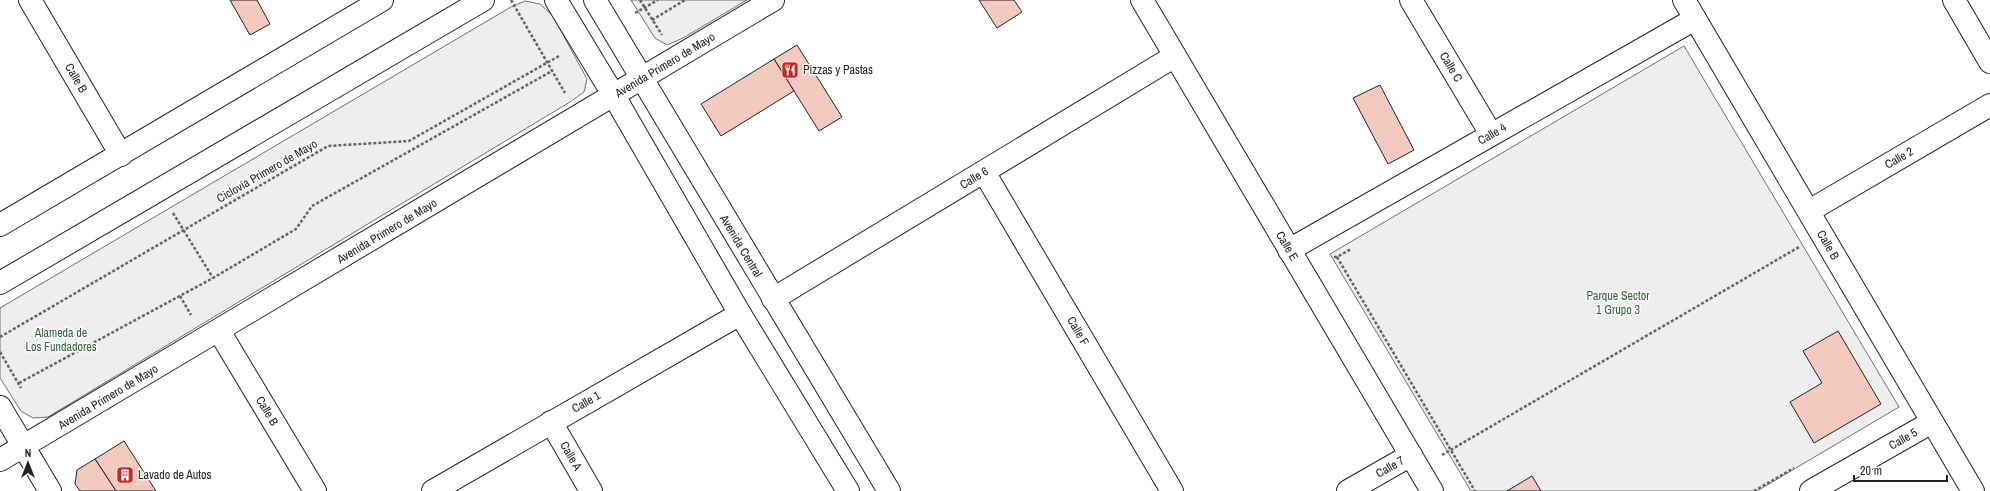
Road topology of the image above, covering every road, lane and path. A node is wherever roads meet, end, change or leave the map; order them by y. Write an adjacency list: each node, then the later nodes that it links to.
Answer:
1 (30, 0): 30 (street, Calle B)
2 (382, 0): 30 (street)
3 (482, 0): 32 (street)
4 (511, 0): 22 (path)
5 (556, 0): 19 (street)
6 (595, 0): 18 (street, Avenida Central)
7 (640, 0): 15 (path)
8 (658, 0): 15 (path)
9 (685, 0): 17 (path)
10 (773, 0): 21 (street, Avenida Primero de Mayo)
11 (1142, 0): 20 (street, Calle E)
12 (1410, 0): 29 (street, Calle C)
13 (1684, 0): 16 (street, Calle B)
14 (1954, 0): 23 (street)
15 (645, 8): 17 (path); 18 (path)
16 (1695, 18): 29 (street, Calle 4); 33 (street, Calle B)
17 (652, 20): 21 (path)
18 (611, 27): 25 (street, Avenida Central)
19 (582, 43): 22 (path, Ciclovía Primero de Mayo); 26 (street)
20 (1175, 56): 31 (street, Calle 6); 40 (street, Calle E)
21 (676, 58): 25 (street, Avenida Primero de Mayo)
22 (548, 62): 24 (path); 35 (path, Ciclovía Primero de Mayo)
23 (1990, 62)
24 (552, 71): 28 (path); 42 (path)
25 (642, 79): 26 (street, Avenida Primero de Mayo); 44 (street, Avenida Central)
26 (614, 96): 28 (street, Avenida Primero de Mayo); 45 (street)
27 (1990, 104): 33 (street, Calle 2)
28 (579, 116): 46 (street, Avenida Primero de Mayo)
29 (1491, 134): 40 (street, Calle 4)
30 (121, 155): 34 (street)
31 (984, 172): 44 (street, Calle 6); 63 (street, Calle F)
32 (158, 189): 35 (path); 43 (street)
33 (1808, 211): 36 (street, Calle B)
34 (0, 225)
35 (184, 230): 42 (path); 47 (path, Ciclovía Primero de Mayo)
36 (1822, 234): 39 (path); 51 (street, Calle B)
37 (1794, 241): 39 (path)
38 (1357, 245): 53 (path)
39 (1798, 247): 41 (path); 53 (path)
40 (1289, 250): 55 (street, Calle E)
41 (1802, 254)
42 (213, 278): 48 (path)
43 (0, 283)
44 (773, 299): 62 (street, Avenida Central)
45 (740, 314): 50 (street, Calle 1); 61 (street)
46 (220, 331): 52 (street, Avenida Primero de Mayo); 58 (street, Calle B)
47 (0, 337)
48 (19, 383)
49 (0, 407): 52 (street)
50 (551, 422): 59 (street, Calle 1); 60 (street, Calle A)
51 (1932, 422): 68 (street, Calle 5); 69 (street, Calle B)
52 (24, 446): 54 (street, Avenida Primero de Mayo); 57 (street)
53 (1451, 450): 55 (path); 66 (path)
54 (0, 460)
55 (1415, 462): 64 (street, Calle 7); 65 (street, Calle E)
56 (1795, 468): 67 (path)
57 (50, 491)
58 (315, 491)
59 (433, 491)
60 (591, 491)
61 (848, 491)
62 (889, 491)
63 (1172, 491)
64 (1348, 491)
65 (1432, 491)
66 (1475, 491)
67 (1754, 491)
68 (1811, 491)
69 (1973, 491)

